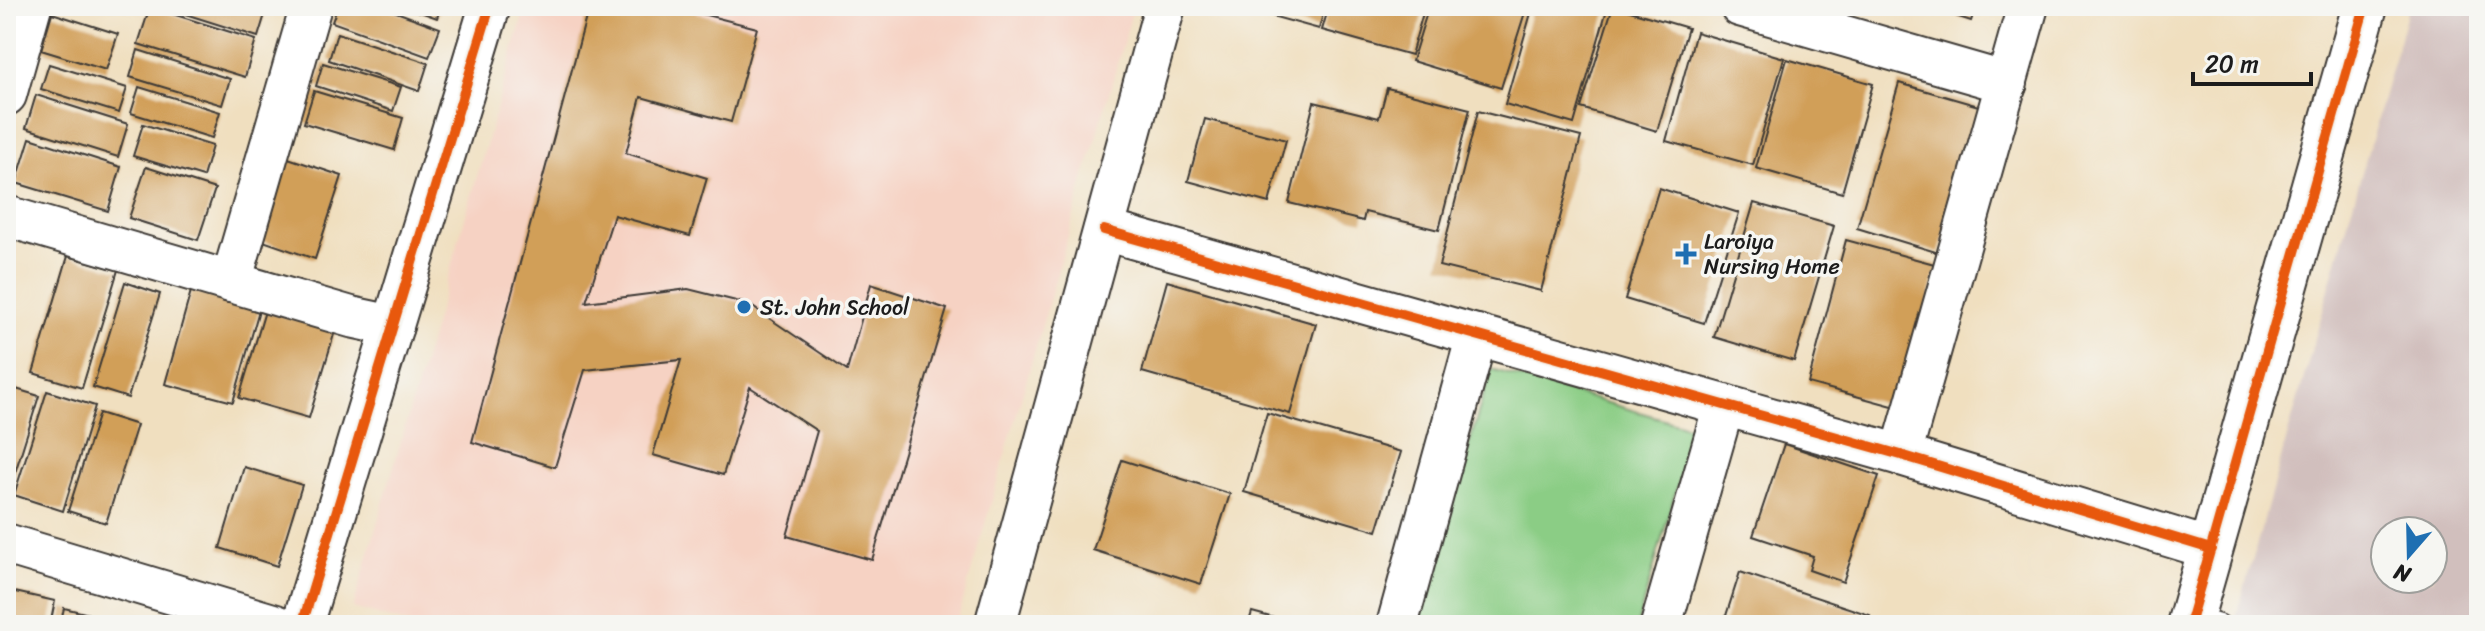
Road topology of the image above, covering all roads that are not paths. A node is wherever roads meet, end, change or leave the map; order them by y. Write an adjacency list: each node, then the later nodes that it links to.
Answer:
1 (31, 6): 9 (street)
2 (311, 6): 12 (street)
3 (490, 6): 13 (street)
4 (1165, 6): 11 (street)
5 (1740, 6): 8 (street)
6 (2028, 6): 8 (street)
7 (2365, 6): 18 (street)
8 (2007, 83): 16 (street)
9 (6, 95)
10 (6, 216): 12 (street)
11 (1104, 230): 14 (street); 22 (street)
12 (231, 282): 13 (street)
13 (393, 326): 21 (street)
14 (1477, 335): 15 (street); 23 (street)
15 (1724, 405): 16 (street); 24 (street)
16 (1901, 455): 18 (street)
17 (6, 544): 20 (street)
18 (2211, 549): 19 (street)
19 (2200, 622)
20 (261, 623)
21 (302, 625)
22 (995, 625)
23 (1397, 625)
24 (1661, 625)

